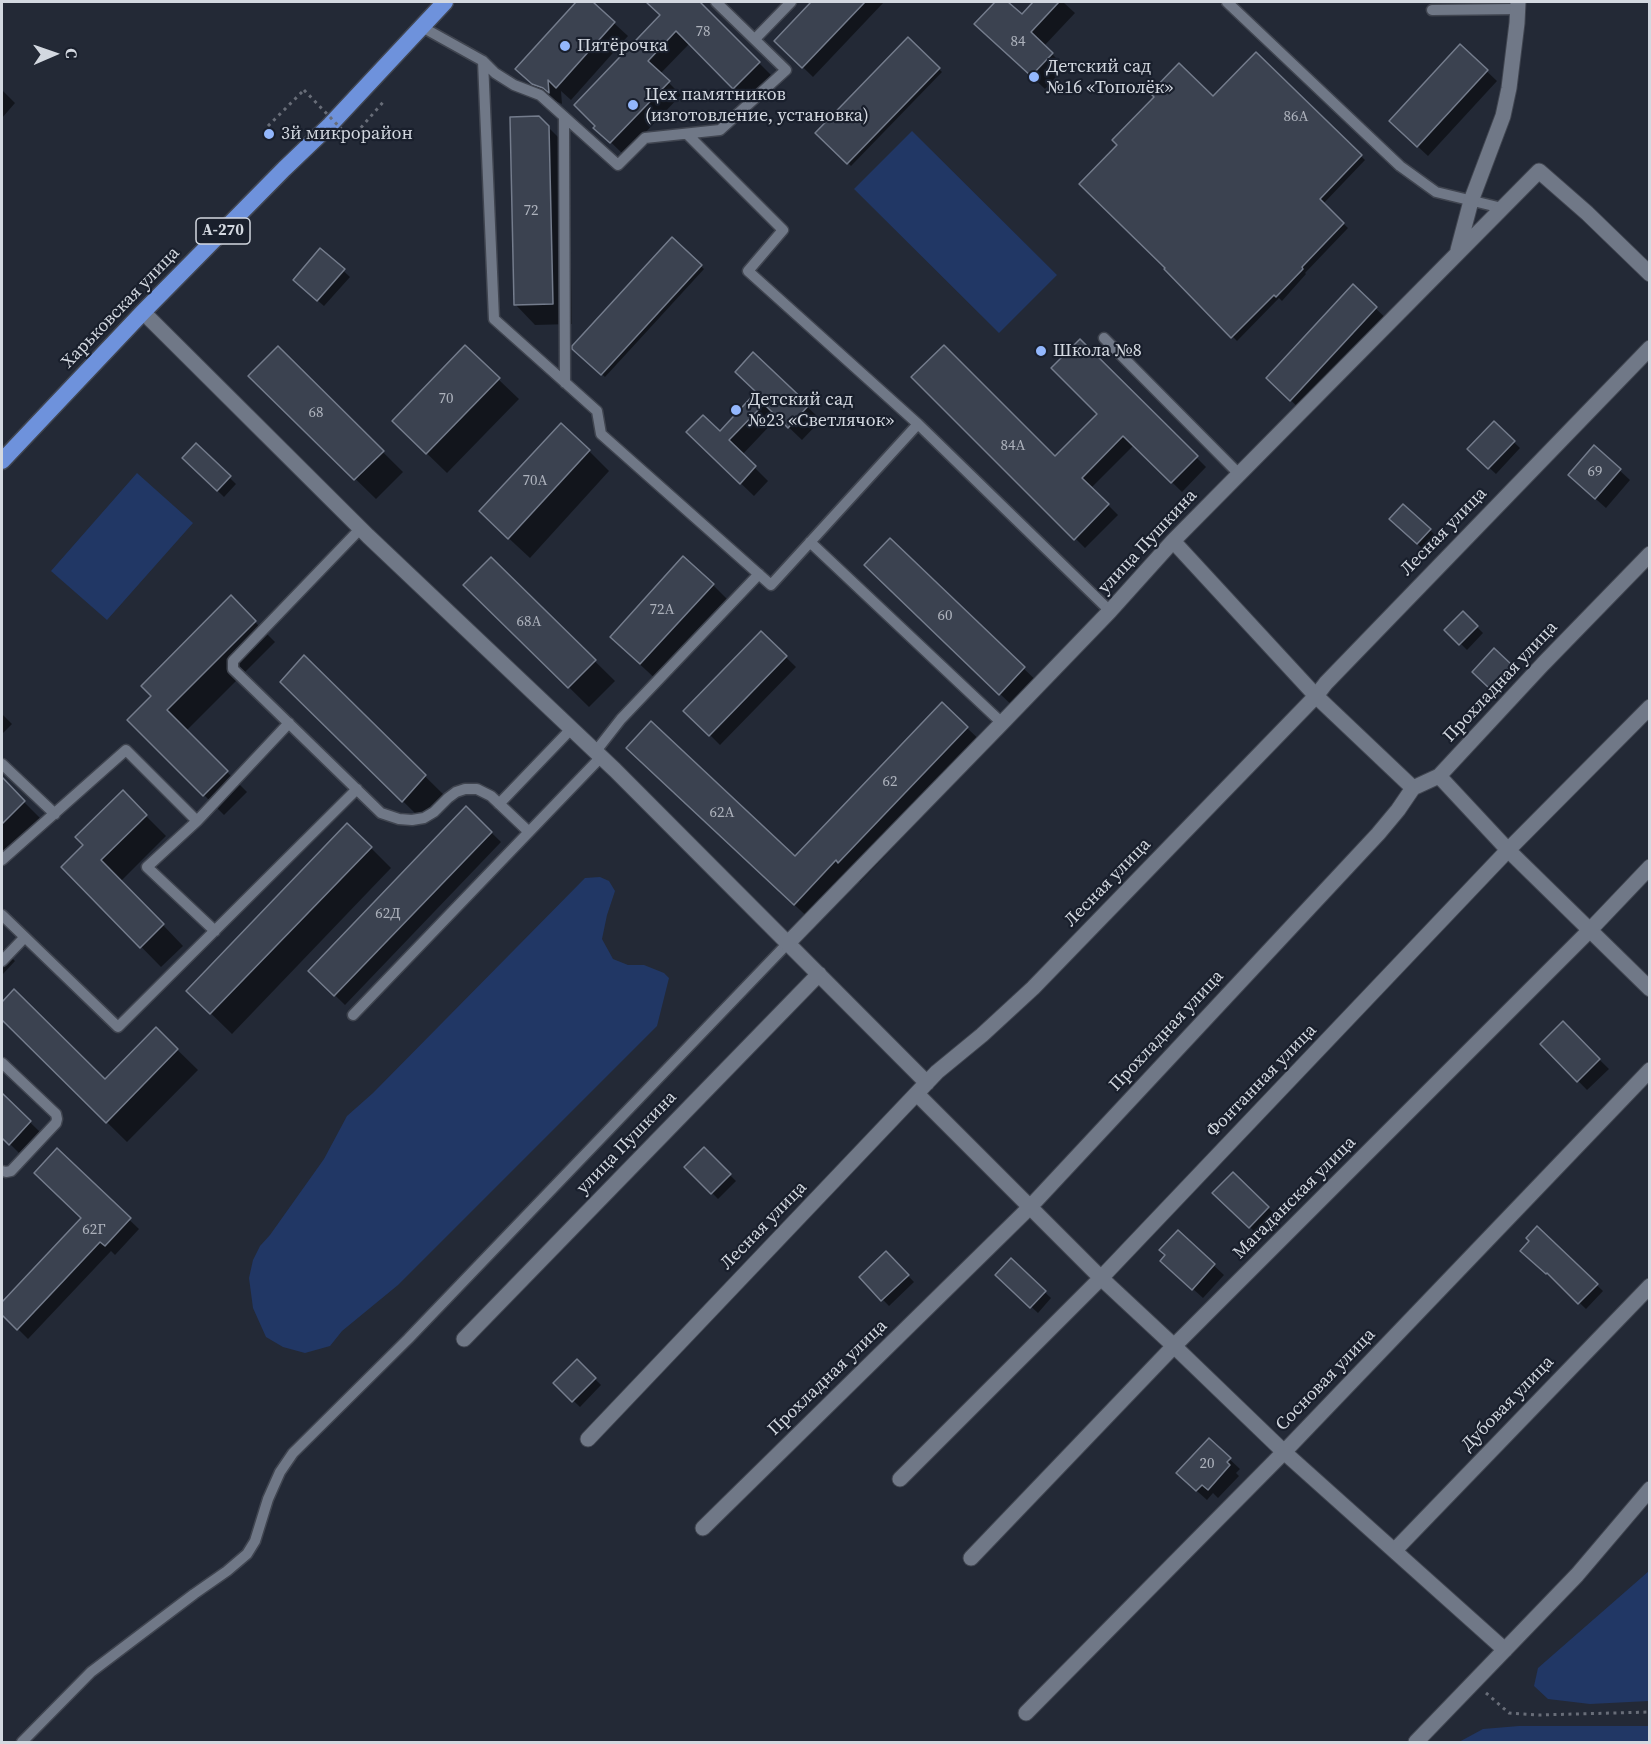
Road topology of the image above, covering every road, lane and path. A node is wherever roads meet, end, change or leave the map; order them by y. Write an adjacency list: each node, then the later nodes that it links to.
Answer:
1 (446, 2): 7 (highway, Харьковская улица / А-270)
2 (716, 2): 8 (lane)
3 (791, 2): 8 (lane)
4 (1227, 2): 14 (lane)
5 (1518, 5): 6 (lane); 14 (street)
6 (1432, 10)
7 (422, 27): 9 (lane); 18 (highway, Харьковская улица / А-270)
8 (754, 39): 13 (lane)
9 (483, 61): 11 (lane); 21 (lane)
10 (385, 100): 12 (path, bridge)
11 (564, 117): 13 (lane); 21 (lane)
12 (267, 126)
13 (687, 134): 22 (lane)
14 (1471, 201): 15 (lane); 16 (street)
15 (1502, 208): 16 (street, улица Пушкина); 17 (street, улица Пушкина)
16 (1457, 253): 24 (street, улица Пушкина)
17 (1650, 274)
18 (143, 312): 23 (highway, Харьковская улица / А-270); 25 (street)
19 (1104, 338): 24 (lane)
20 (1650, 348): 31 (street, Лесная улица)
21 (565, 383): 29 (lane)
22 (918, 424): 27 (lane); 30 (lane)
23 (2, 461)
24 (1240, 475): 26 (street, улица Пушкина)
25 (361, 528): 33 (lane); 35 (street)
26 (1173, 541): 30 (street, улица Пушкина); 31 (street)
27 (810, 542): 29 (lane); 34 (lane)
28 (1650, 554): 38 (street, Прохладная улица)
29 (759, 574): 36 (lane)
30 (1110, 611): 34 (street, улица Пушкина)
31 (1316, 696): 39 (street); 59 (street, Лесная улица)
32 (1650, 707): 45 (street, Фонтанная улица)
33 (289, 723): 40 (lane); 43 (lane)
34 (1002, 723): 52 (street, улица Пушкина)
35 (572, 728): 36 (street); 41 (lane)
36 (599, 754): 44 (lane); 52 (street)
37 (2, 764): 42 (lane)
38 (1439, 776): 39 (street, Прохладная улица); 45 (street)
39 (1413, 788): 62 (street, Прохладная улица)
40 (357, 789): 41 (lane); 49 (lane)
41 (499, 804): 44 (lane)
42 (55, 814): 43 (lane); 46 (lane)
43 (197, 821): 49 (lane)
44 (529, 832): 56 (lane)
45 (1508, 850): 50 (street); 63 (street, Фонтанная улица)
46 (2, 860)
47 (1650, 867): 50 (street, Магаданская улица)
48 (2, 915): 51 (lane)
49 (215, 931): 51 (lane)
50 (1589, 931): 55 (street); 66 (street, Магаданская улица)
51 (24, 938): 53 (lane)
52 (788, 943): 54 (street); 78 (lane)
53 (2, 961)
54 (819, 974): 59 (street); 65 (street, улица Пушкина)
55 (1650, 989)
56 (354, 1015)
57 (2, 1063): 61 (lane)
58 (1650, 1070): 68 (street, Сосновая улица)
59 (927, 1083): 60 (street, Лесная улица)
60 (917, 1094): 62 (street); 67 (street, Лесная улица)
61 (2, 1171)
62 (1030, 1208): 63 (street); 71 (street, Прохладная улица)
63 (1101, 1278): 66 (street); 69 (street, Фонтанная улица)
64 (1650, 1286): 72 (street, Дубовая улица)
65 (464, 1339)
66 (1174, 1346): 68 (street); 73 (street, Магаданская улица)
67 (588, 1438)
68 (1284, 1452): 72 (street); 77 (street, Сосновая улица)
69 (900, 1479)
70 (1650, 1489): 74 (street)
71 (703, 1528)
72 (1395, 1550): 74 (street)
73 (971, 1558)
74 (1505, 1650): 75 (street)
75 (1474, 1682): 76 (path); 79 (street)
76 (1650, 1712)
77 (1026, 1713)
78 (22, 1743)
79 (1416, 1743)

